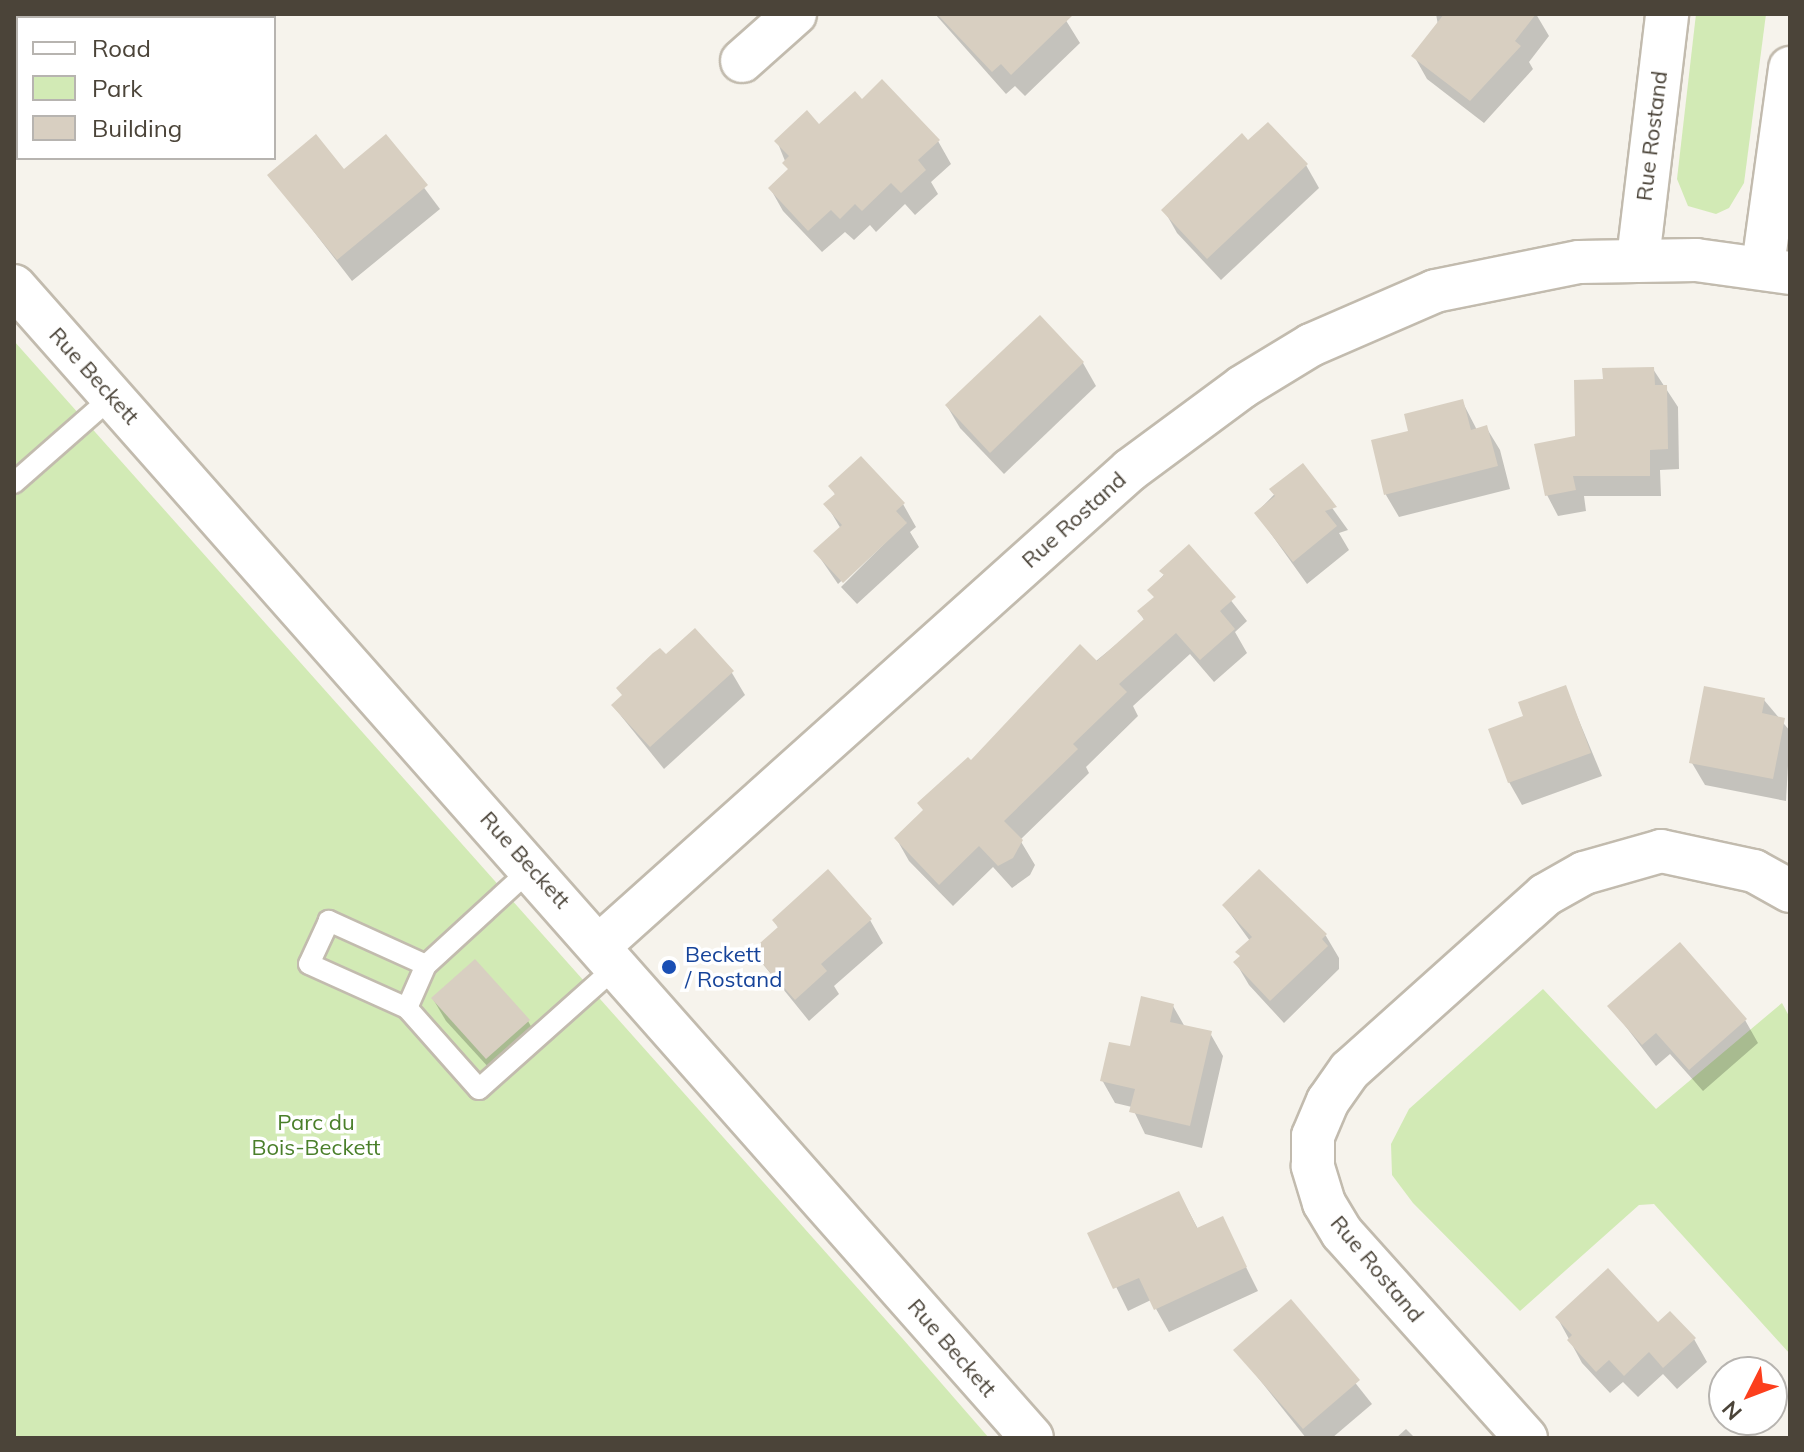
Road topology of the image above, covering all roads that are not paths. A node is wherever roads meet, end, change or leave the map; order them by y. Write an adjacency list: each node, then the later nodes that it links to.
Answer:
1 (795, 14): 3 (street)
2 (1667, 14): 5 (street, Rue Rostand)
3 (742, 61)
4 (1790, 68): 6 (street, Rue Rostand)
5 (1638, 259): 6 (street, Rue Rostand); 12 (street, Rue Rostand)
6 (1777, 269)
7 (14, 286): 8 (street, Rue Beckett)
8 (113, 396): 9 (lane); 10 (street, Rue Beckett)
9 (14, 483)
10 (532, 868): 12 (street, Rue Beckett); 13 (lane)
11 (1790, 891): 16 (street, Rue Rostand)
12 (609, 955): 14 (lane); 15 (street, Rue Beckett)
13 (426, 965): 14 (lane); 14 (lane)
14 (407, 1008)
15 (1032, 1438)
16 (1526, 1438)

